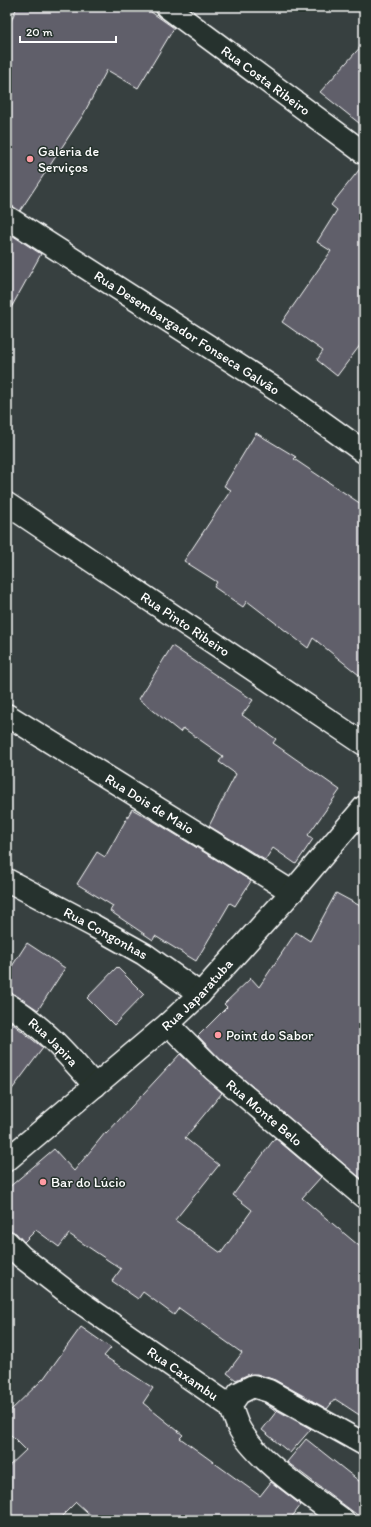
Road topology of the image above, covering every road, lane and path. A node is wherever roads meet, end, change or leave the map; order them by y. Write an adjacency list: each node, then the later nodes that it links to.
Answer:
1 (167, 7): 2 (street, Rua Costa Ribeiro)
2 (364, 153)
3 (7, 216): 4 (street, Rua Desembargador Fonseca Galvão)
4 (364, 452)
5 (7, 504): 7 (street, Rua Pinto Ribeiro)
6 (7, 715): 10 (street, Rua Dois de Maio)
7 (364, 744)
8 (364, 806): 10 (street, Rua Japaratuba)
9 (7, 880): 11 (street, Rua Congonhas)
10 (292, 892): 11 (street, Rua Japaratuba)
11 (200, 994): 13 (street, Rua Japaratuba)
12 (7, 1004): 14 (street, Rua Japira)
13 (168, 1024): 14 (street, Rua Japaratuba); 16 (street, Rua Monte Belo)
14 (94, 1086): 15 (street, Rua Japaratuba)
15 (7, 1160)
16 (364, 1197)
17 (7, 1242): 18 (street, Rua Caxambu)
18 (230, 1406): 19 (street); 20 (street, Rua Caxambu)
19 (364, 1444)
20 (343, 1520)

